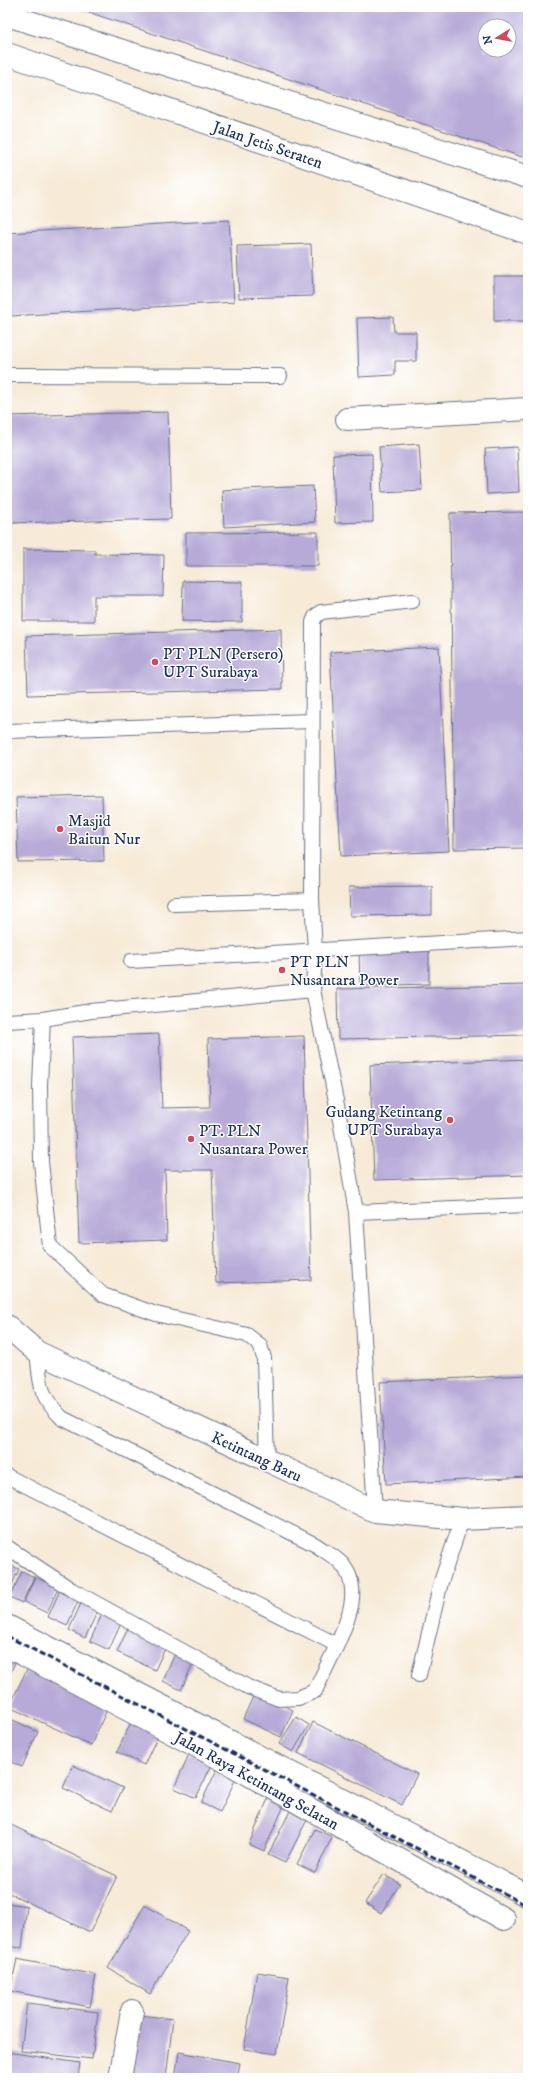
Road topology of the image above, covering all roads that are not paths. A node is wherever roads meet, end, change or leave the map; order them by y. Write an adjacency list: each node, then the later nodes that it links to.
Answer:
1 (7, 15): 3 (street)
2 (7, 54): 4 (street, Jalan Jetis Seraten)
3 (528, 178)
4 (528, 233)
5 (7, 375): 6 (lane)
6 (280, 376)
7 (528, 409): 8 (street)
8 (347, 419)
9 (412, 601): 10 (lane)
10 (312, 721): 11 (lane); 12 (lane)
11 (7, 732)
12 (312, 900): 13 (lane); 15 (lane)
13 (174, 904)
14 (528, 938): 15 (lane)
15 (315, 950): 16 (lane); 17 (lane)
16 (132, 961)
17 (313, 990): 18 (lane); 21 (lane)
18 (43, 1020): 19 (lane); 24 (lane)
19 (7, 1021)
20 (528, 1205): 21 (lane)
21 (356, 1212): 26 (lane)
22 (7, 1326): 23 (street, Ketintang Baru)
23 (37, 1352): 24 (street, Ketintang Baru); 31 (lane)
24 (267, 1461): 26 (street, Ketintang Baru)
25 (7, 1476): 31 (lane)
26 (375, 1511): 28 (street, Ketintang Baru)
27 (528, 1516): 28 (street, Ketintang Baru)
28 (462, 1519): 33 (lane)
29 (7, 1548): 31 (lane)
30 (7, 1626): 34 (street)
31 (337, 1644)
32 (7, 1646): 35 (street, Jalan Raya Ketintang Selatan)
33 (419, 1676)
34 (528, 1896)
35 (504, 1919)
36 (132, 2012): 37 (street)
37 (120, 2078)

